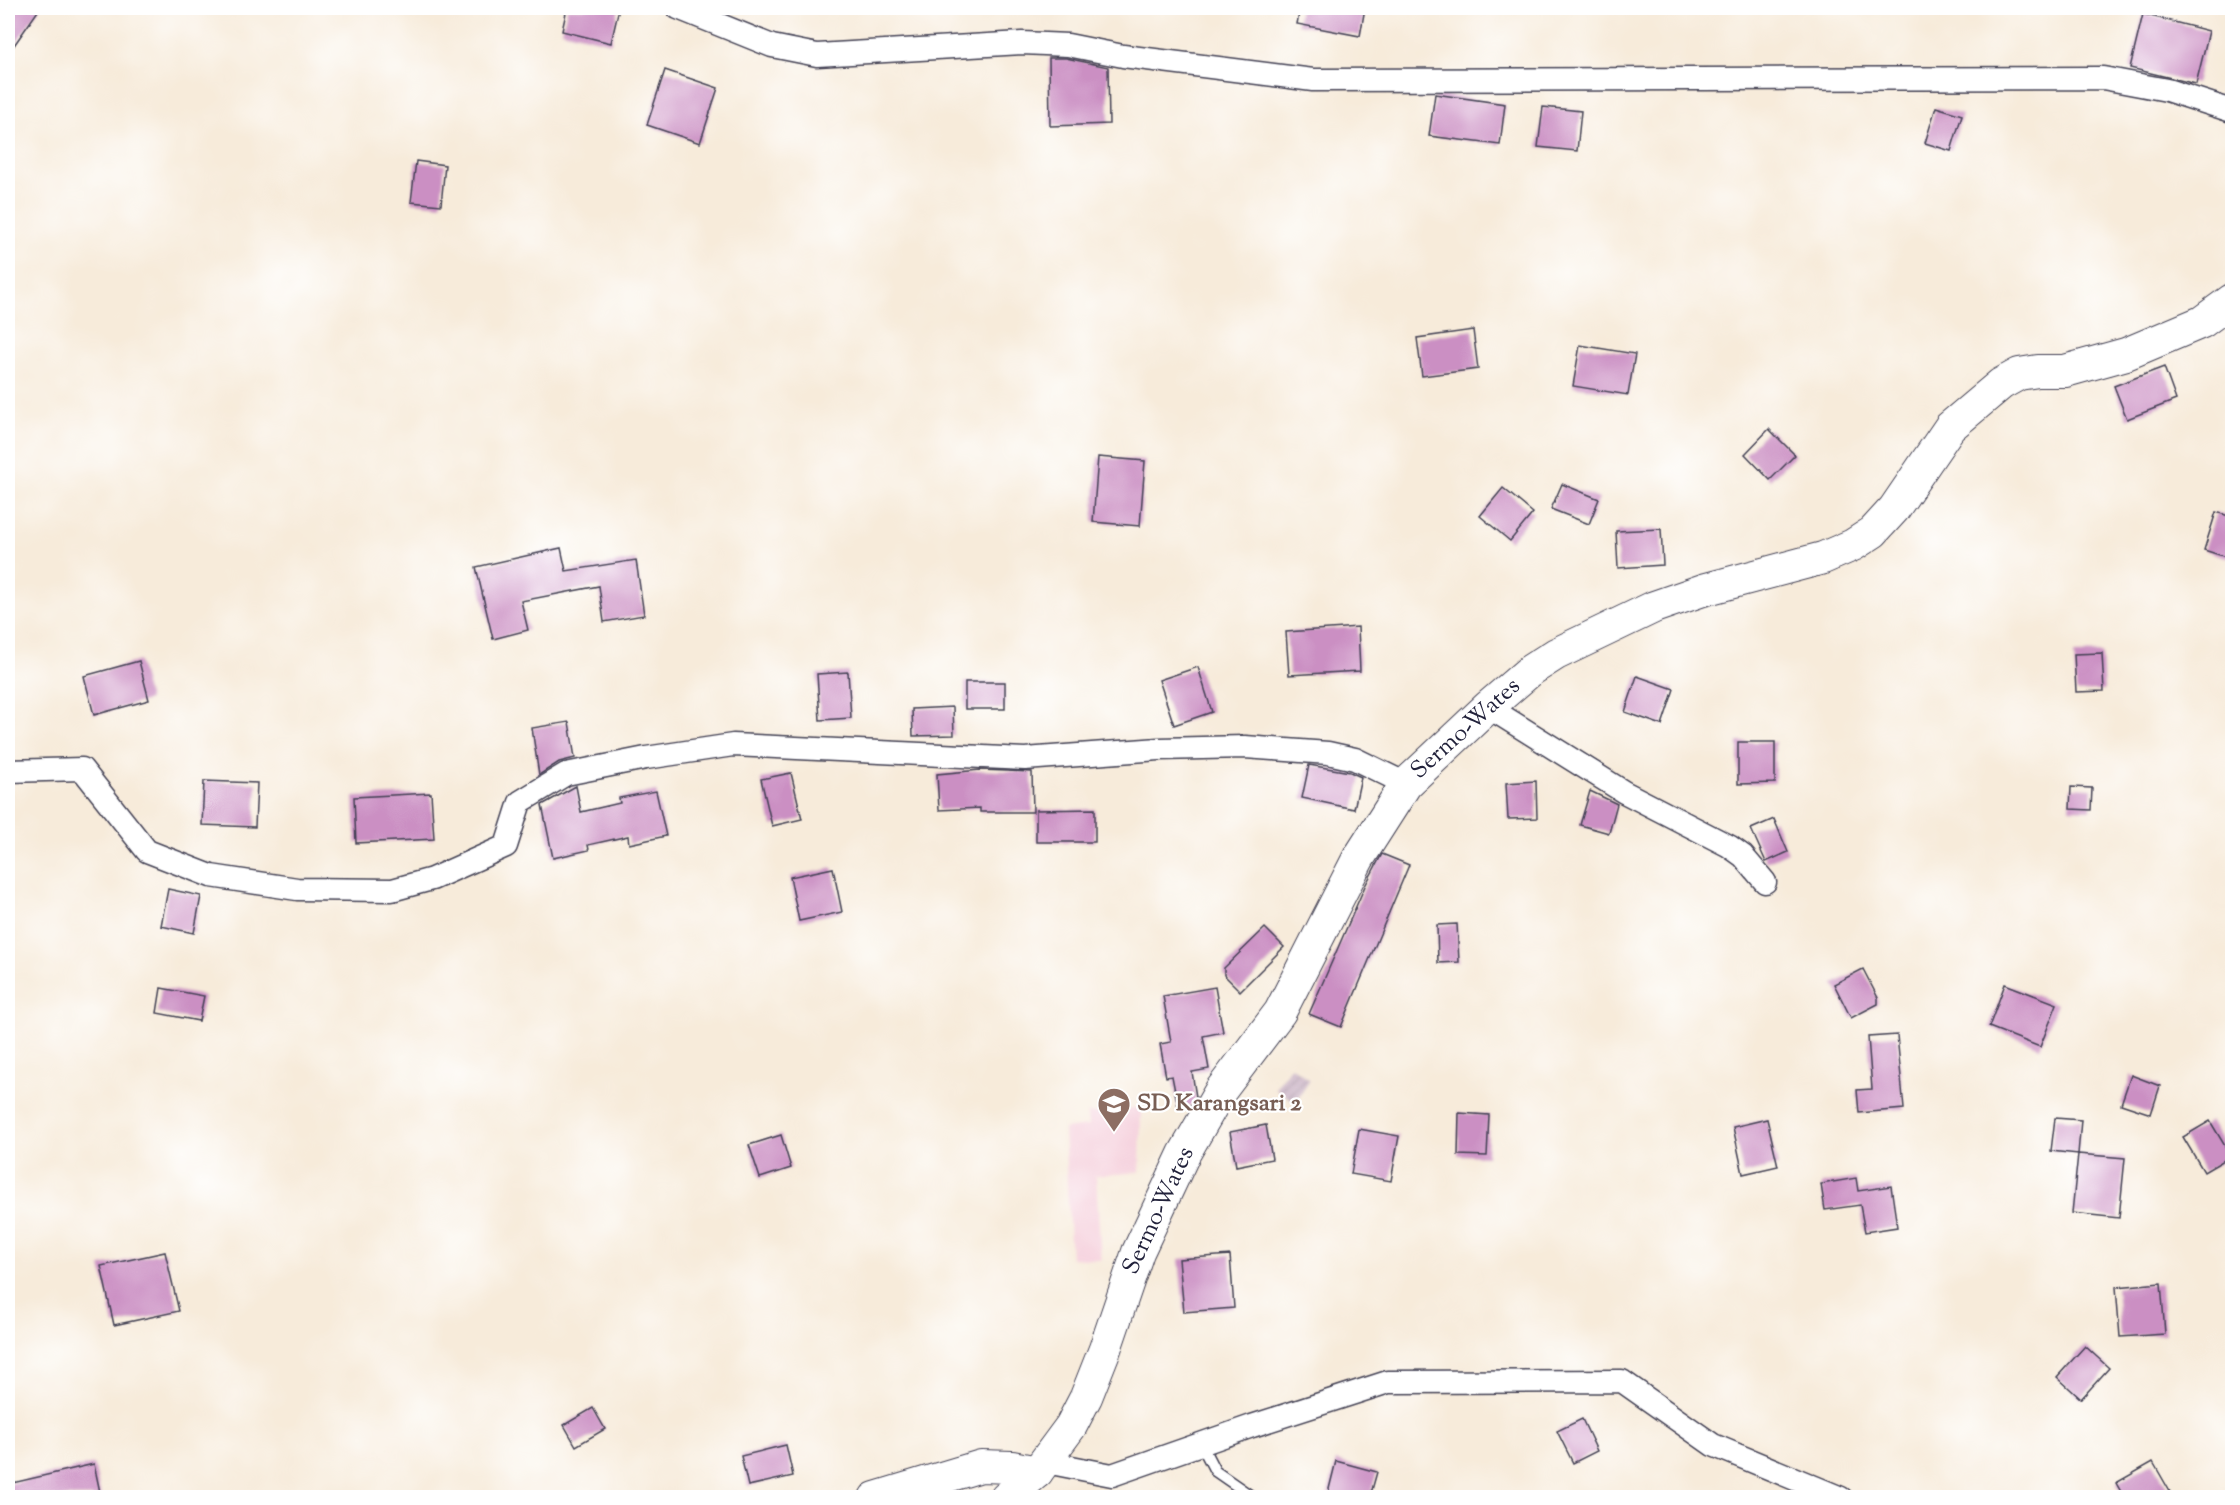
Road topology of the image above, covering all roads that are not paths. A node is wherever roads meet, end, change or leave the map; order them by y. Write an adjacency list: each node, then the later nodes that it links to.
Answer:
1 (678, 8): 2 (street)
2 (2232, 111)
3 (2232, 300): 4 (main road, Sermo-Wates)
4 (1488, 707): 6 (main road, Sermo-Wates); 7 (street)
5 (8, 771): 6 (street)
6 (1406, 784): 9 (main road, Sermo-Wates)
7 (1766, 882)
8 (1201, 1444): 9 (street); 12 (lane); 13 (street)
9 (1041, 1467): 10 (main road); 11 (main road, Sermo-Wates)
10 (875, 1497)
11 (1006, 1497)
12 (1254, 1497)
13 (1841, 1497)

